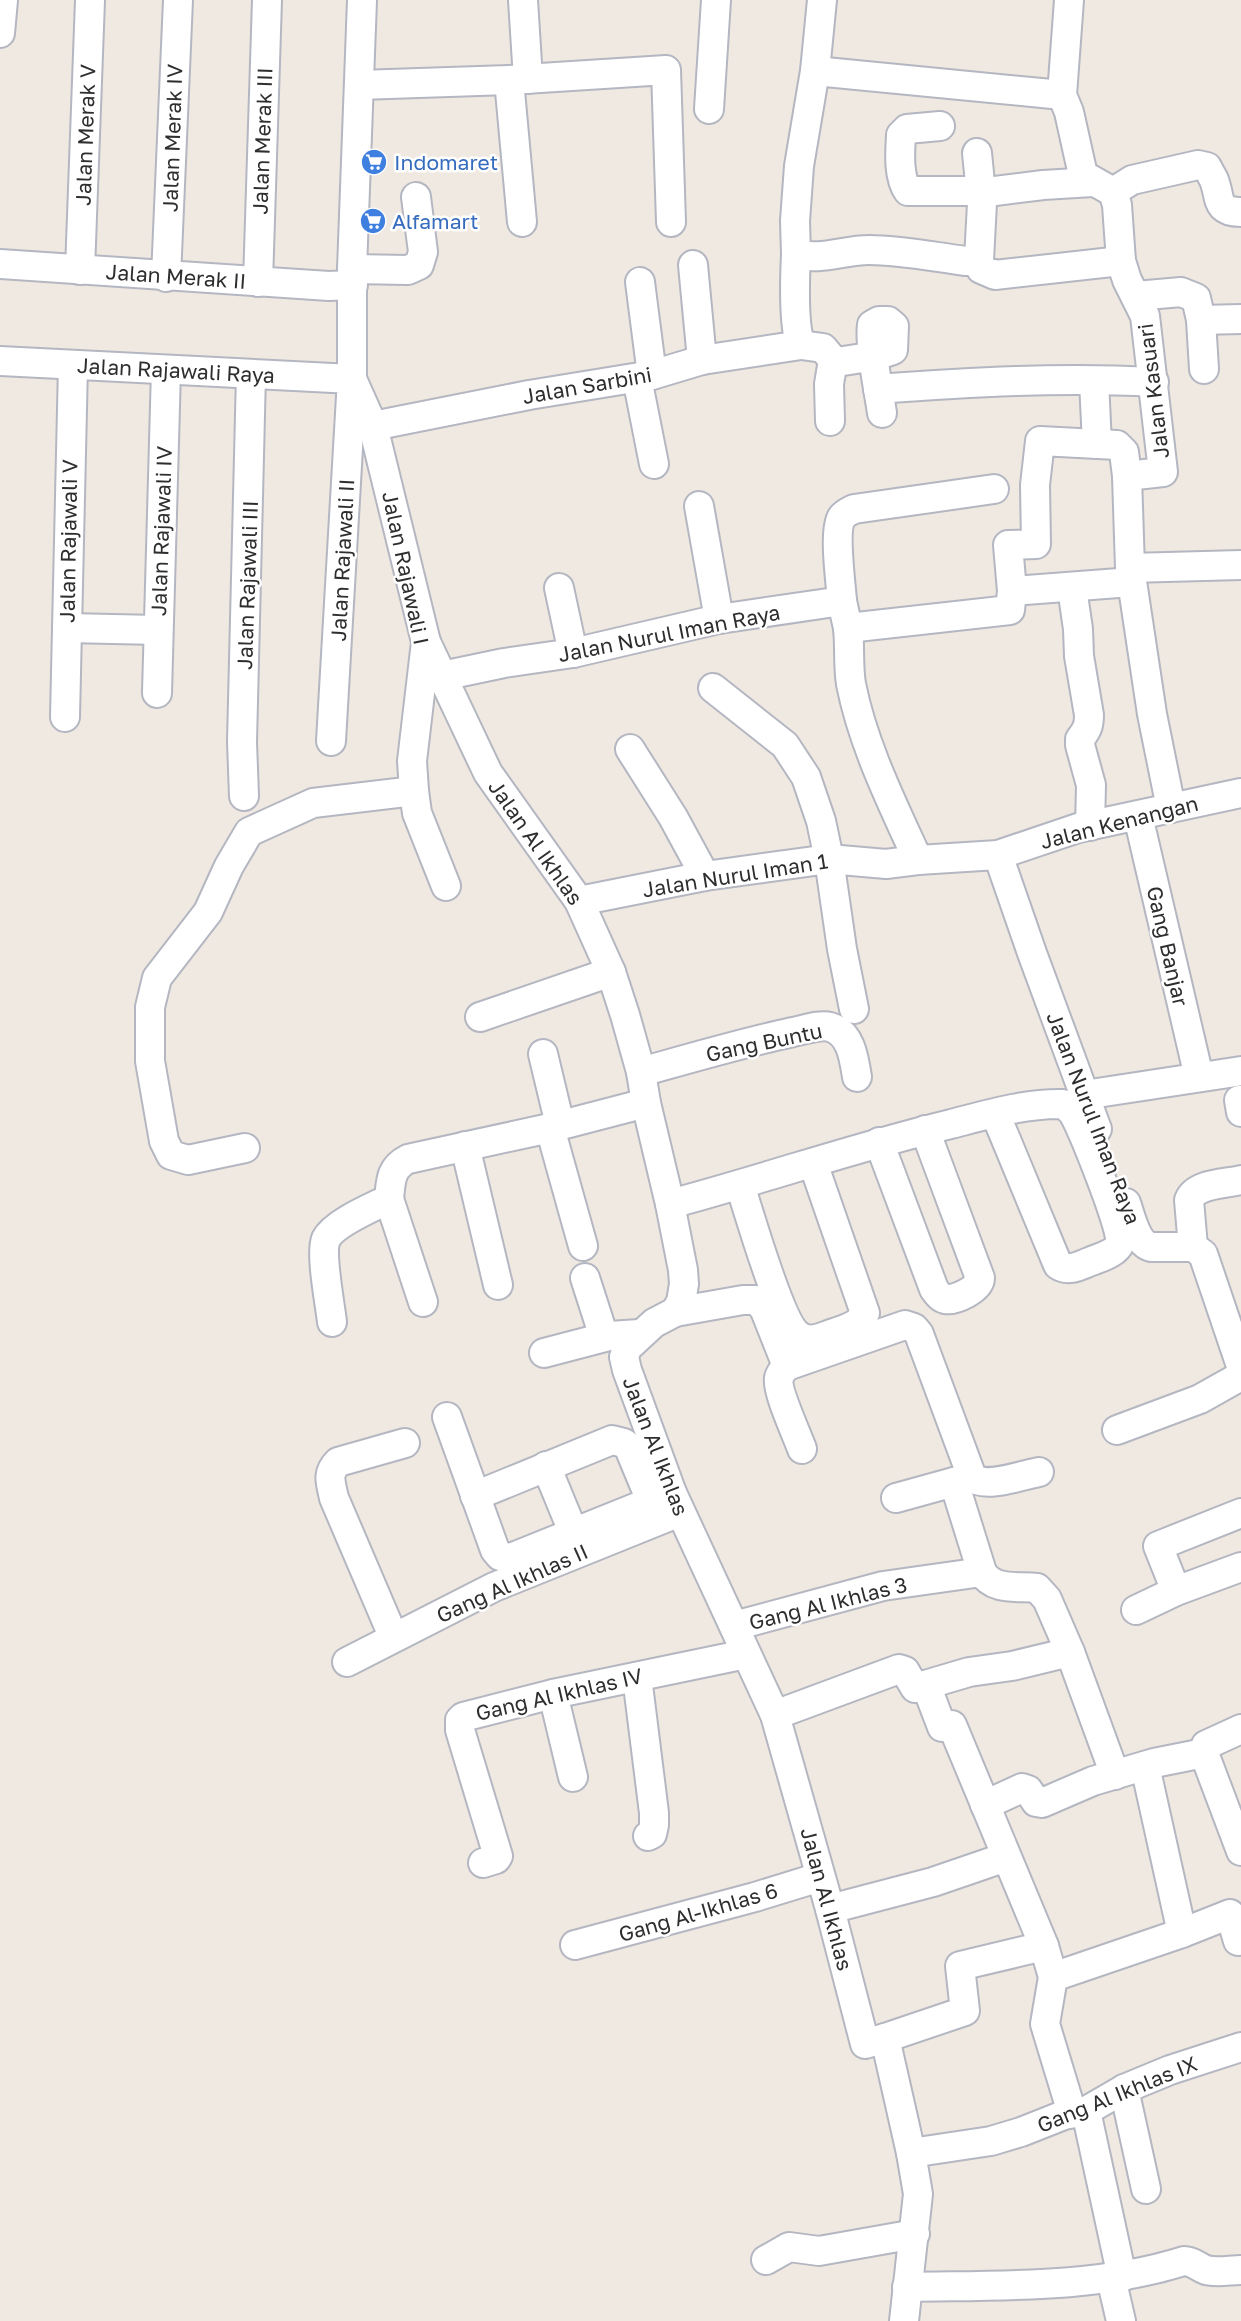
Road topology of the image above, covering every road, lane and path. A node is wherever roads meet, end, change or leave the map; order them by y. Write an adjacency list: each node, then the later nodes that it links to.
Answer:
1 (3, 0): 10 (street)
2 (90, 0): 29 (street, Jalan Merak V)
3 (178, 0): 30 (street, Jalan Merak IV)
4 (267, 0): 32 (street, Jalan Merak III)
5 (362, 0): 13 (street, Jalan Rajawali II)
6 (523, 0): 12 (street)
7 (716, 0): 15 (street)
8 (822, 0): 11 (street)
9 (1069, 0): 14 (street, Jalan Kasuari)
10 (0, 33)
11 (815, 71): 14 (street); 24 (street)
12 (519, 79): 13 (street); 22 (street); 23 (street)
13 (359, 85): 31 (street, Jalan Rajawali II)
14 (1062, 95): 18 (street, Jalan Kasuari)
15 (709, 109)
16 (940, 126): 19 (street)
17 (976, 153): 19 (street)
18 (1103, 187): 19 (street); 21 (street); 26 (street, Jalan Kasuari)
19 (982, 192): 25 (street)
20 (416, 197): 31 (street, Jalan Merak II)
21 (1241, 212)
22 (522, 222)
23 (671, 222)
24 (796, 254): 25 (street); 37 (street)
25 (979, 261): 26 (street)
26 (1121, 261): 34 (street, Jalan Kasuari)
27 (0, 264): 29 (street, Jalan Merak II)
28 (693, 265): 38 (street)
29 (80, 270): 30 (street, Jalan Merak II)
30 (166, 277): 32 (street, Jalan Merak II)
31 (352, 277): 32 (street, Jalan Merak II); 46 (street, Jalan Rajawali II)
32 (258, 282)
33 (640, 282): 45 (street)
34 (1136, 296): 36 (street); 48 (street, Jalan Kasuari)
35 (1241, 319): 36 (street)
36 (1201, 320): 42 (street)
37 (801, 345): 38 (street, Jalan Sarbini); 39 (street)
38 (702, 360): 45 (street, Jalan Sarbini)
39 (833, 360): 47 (street); 49 (street)
40 (0, 361): 41 (street, Jalan Rajawali Raya)
41 (73, 365): 43 (street, Jalan Rajawali Raya); 63 (street, Jalan Rajawali V)
42 (1203, 369)
43 (166, 370): 44 (street, Jalan Rajawali Raya); 64 (street, Jalan Rajawali IV)
44 (251, 374): 46 (street, Jalan Rajawali Raya); 75 (street, Jalan Rajawali III)
45 (645, 377): 50 (street, Jalan Sarbini); 52 (street)
46 (352, 379): 50 (street, Jalan Rajawali I); 71 (street, Jalan Rajawali II)
47 (1094, 381): 48 (street); 51 (street)
48 (1154, 382): 53 (street, Jalan Kasuari)
49 (830, 421)
50 (373, 426): 65 (street, Jalan Rajawali I)
51 (1097, 444): 53 (street); 60 (street)
52 (654, 464)
53 (1127, 476): 57 (street, Jalan Kasuari)
54 (994, 489): 61 (street)
55 (699, 506): 62 (street)
56 (1241, 565): 57 (street)
57 (1131, 575): 59 (street); 76 (street, Jalan Kasuari)
58 (559, 588): 66 (street)
59 (1072, 588): 60 (street); 78 (street)
60 (1012, 591): 61 (street, Jalan Nurul Iman Raya)
61 (845, 615): 62 (street, Jalan Nurul Iman Raya); 81 (street)
62 (719, 619): 66 (street, Jalan Nurul Iman Raya)
63 (67, 628): 64 (street); 70 (street, Jalan Rajawali V)
64 (158, 630): 69 (street, Jalan Rajawali IV)
65 (426, 642): 67 (street, Jalan Al Ikhlas); 73 (street, Jalan Rajawali I)
66 (573, 653): 67 (street, Jalan Nurul Iman Raya)
67 (442, 676): 84 (street, Jalan Al Ikhlas)
68 (713, 688): 80 (street)
69 (157, 693)
70 (65, 717)
71 (331, 741)
72 (630, 749): 82 (street)
73 (414, 791): 83 (street, Jalan Rajawali I); 100 (street)
74 (1241, 793): 76 (street, Jalan Kenangan)
75 (244, 796)
76 (1171, 808): 77 (street, Jalan Kenangan)
77 (1138, 816): 78 (street, Jalan Kenangan); 92 (street, Gang Banjar)
78 (1090, 826): 79 (street, Jalan Kenangan)
79 (998, 855): 81 (street, Jalan Nurul Iman 1); 93 (street, Jalan Nurul Iman Raya)
80 (829, 859): 81 (street, Jalan Nurul Iman 1); 82 (street, Jalan Nurul Iman 1); 86 (street)
81 (918, 860)
82 (705, 876): 84 (street, Jalan Nurul Iman 1)
83 (446, 886)
84 (579, 901): 85 (street, Jalan Al Ikhlas)
85 (611, 972): 87 (street); 90 (street, Jalan Al Ikhlas)
86 (854, 1010)
87 (480, 1017)
88 (543, 1054): 96 (street)
89 (1241, 1071): 92 (street)
90 (641, 1072): 91 (street, Gang Buntu); 94 (street, Jalan Al Ikhlas)
91 (857, 1077)
92 (1199, 1077): 93 (street)
93 (1084, 1095): 107 (street, Jalan Nurul Iman Raya)
94 (646, 1103): 96 (street); 105 (street, Jalan Al Ikhlas)
95 (995, 1113): 95 (street); 97 (street)
96 (555, 1127): 99 (street); 106 (street)
97 (925, 1130): 98 (street); 98 (street)
98 (879, 1142): 101 (street)
99 (465, 1146): 104 (street); 109 (street)
100 (245, 1148)
101 (813, 1163): 103 (street); 103 (street)
102 (1241, 1180): 107 (street)
103 (740, 1185): 105 (street)
104 (389, 1199): 110 (street); 112 (street)
105 (670, 1204): 111 (street, Jalan Al Ikhlas)
106 (584, 1246)
107 (1193, 1247): 115 (street)
108 (585, 1278): 114 (street)
109 (498, 1285)
110 (423, 1302)
111 (675, 1312): 113 (street, Jalan Al Ikhlas); 117 (street)
112 (332, 1322)
113 (640, 1334): 114 (street); 128 (street, Jalan Al Ikhlas)
114 (604, 1337): 116 (street)
115 (1239, 1352)
116 (544, 1353)
117 (787, 1366): 122 (street); 125 (street)
118 (1241, 1376): 120 (street)
119 (447, 1417): 126 (street)
120 (1117, 1430)
121 (405, 1443): 136 (street)
122 (802, 1449)
123 (546, 1466): 126 (street); 128 (street); 130 (street)
124 (1039, 1472): 125 (street)
125 (963, 1480): 127 (street); 132 (street)
126 (475, 1496): 130 (street)
127 (896, 1498)
128 (668, 1502): 130 (street); 135 (street, Jalan Al Ikhlas); 136 (street, Gang Al Ikhlas II)
129 (1241, 1513): 133 (street)
130 (574, 1534)
131 (1241, 1567): 133 (street)
132 (982, 1572): 135 (street, Gang Al Ikhlas 3); 137 (street)
133 (1176, 1591): 134 (street)
134 (1136, 1610)
135 (734, 1626): 138 (street, Jalan Al Ikhlas)
136 (393, 1636): 139 (street, Gang Al Ikhlas II)
137 (1070, 1652): 141 (street); 147 (street)
138 (746, 1654): 140 (street, Gang Al Ikhlas IV); 143 (street, Jalan Al Ikhlas)
139 (347, 1662)
140 (637, 1677): 142 (street, Gang Al Ikhlas IV); 150 (street)
141 (926, 1685): 143 (street); 149 (street)
142 (553, 1694): 148 (street); 153 (street, Gang Al Ikhlas IV)
143 (775, 1715): 154 (street, Jalan Al Ikhlas)
144 (1241, 1730): 145 (street)
145 (1204, 1753): 146 (street); 151 (street)
146 (1145, 1766): 147 (street); 156 (street)
147 (1115, 1775): 149 (street)
148 (573, 1777)
149 (985, 1805): 152 (street)
150 (648, 1836)
151 (1241, 1851)
152 (1006, 1857): 155 (street); 159 (street)
153 (483, 1863)
154 (820, 1877): 155 (street, Jalan Al Ikhlas); 158 (street, Gang Al-Ikhlas 6)
155 (830, 1909): 161 (street, Jalan Al Ikhlas)
156 (1182, 1933): 157 (street); 160 (street)
157 (1241, 1940)
158 (575, 1945)
159 (1044, 1946): 160 (street); 161 (street)
160 (1053, 1977): 164 (street)
161 (885, 2038): 165 (street)
162 (1241, 2047): 163 (street, Gang Al Ikhlas IX)
163 (1124, 2089): 164 (street, Gang Al Ikhlas IX); 166 (street)
164 (1079, 2112): 165 (street, Gang Al Ikhlas IX); 170 (street)
165 (916, 2152): 167 (street)
166 (1146, 2189)
167 (915, 2234): 168 (street); 171 (street)
168 (766, 2260)
169 (1241, 2270): 170 (street)
170 (1116, 2278): 171 (street); 173 (street)
171 (907, 2287): 172 (street)
172 (904, 2321)
173 (1120, 2321)

